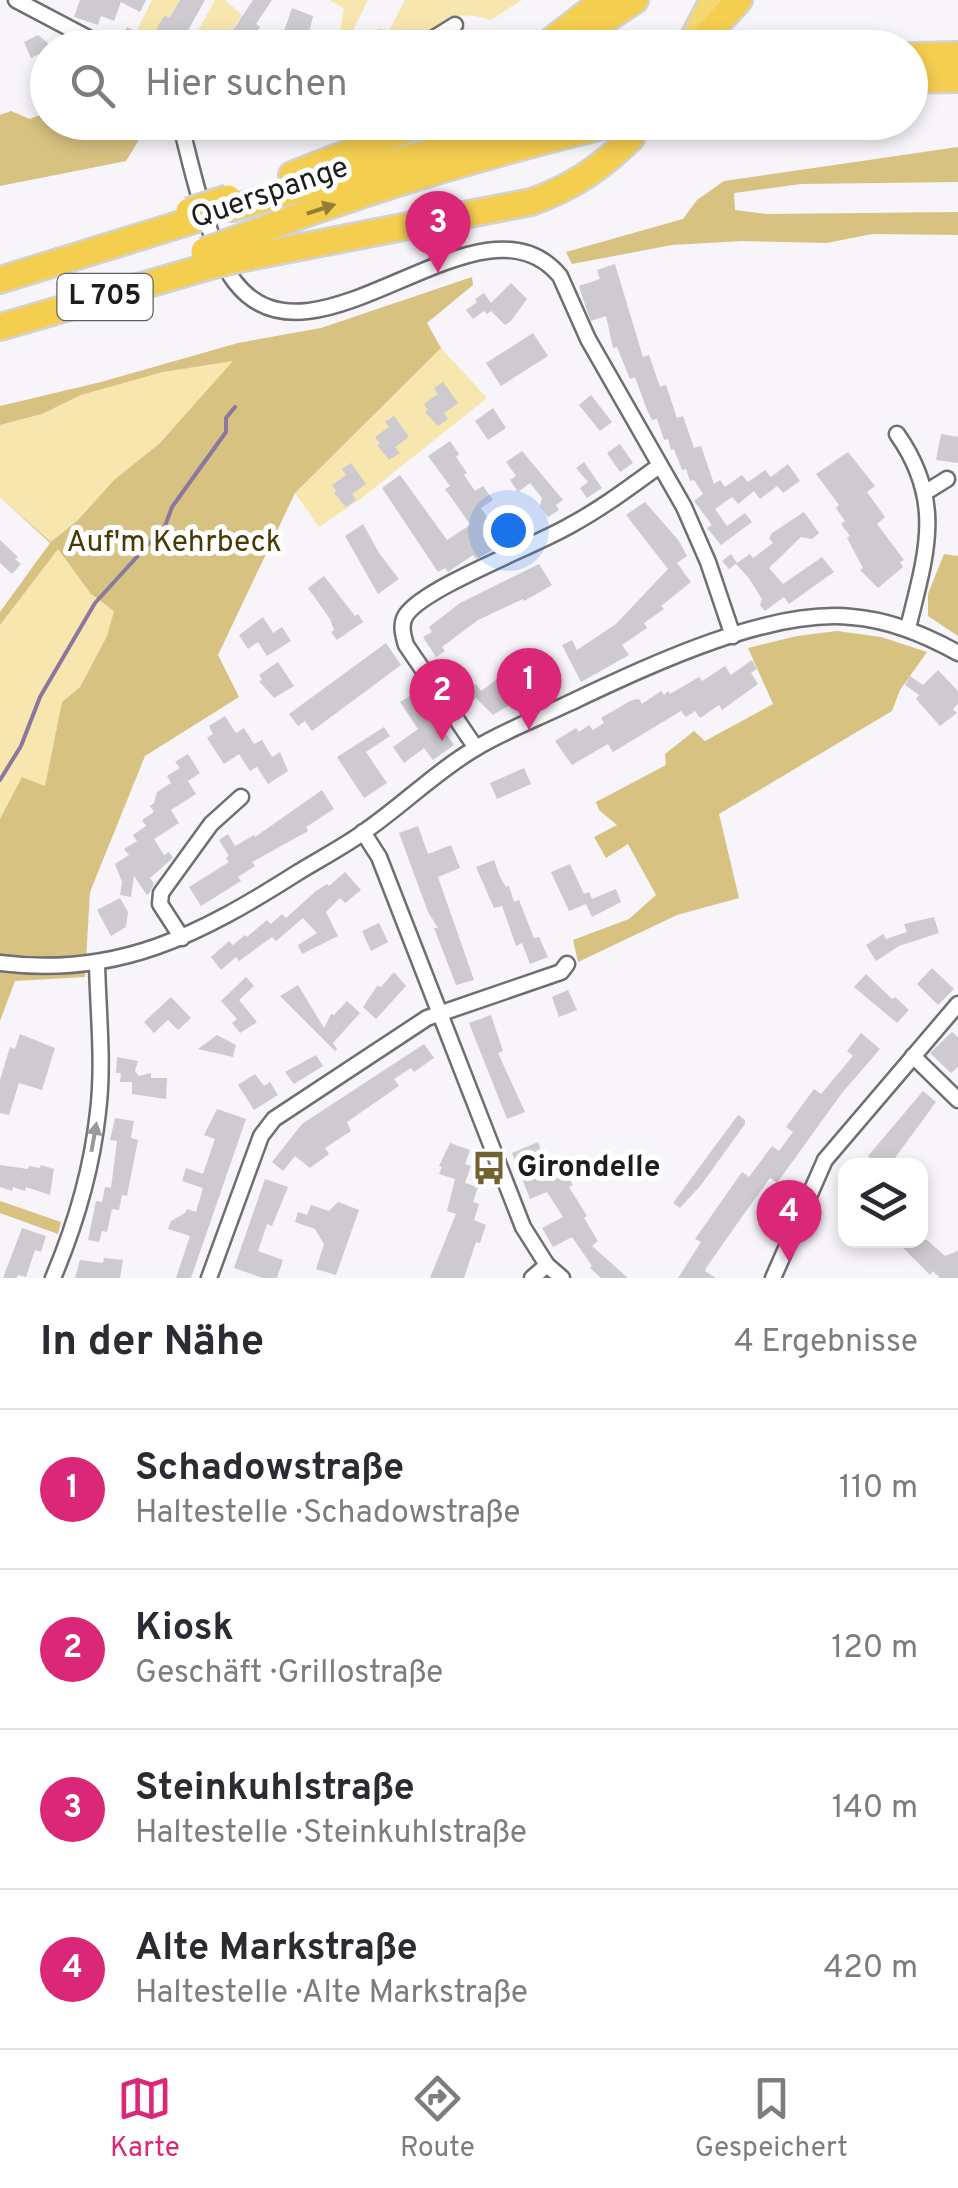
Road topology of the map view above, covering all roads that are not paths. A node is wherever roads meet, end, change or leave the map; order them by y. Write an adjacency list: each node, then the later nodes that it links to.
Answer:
1 (16, 0): 7 (street)
2 (604, 0): 9 (highway)
3 (634, 0): 10 (highway)
4 (712, 0): 11 (highway)
5 (740, 0): 12 (highway)
6 (455, 24): 8 (street)
7 (73, 30)
8 (446, 30)
9 (565, 30)
10 (590, 30)
11 (699, 30)
12 (709, 30)
13 (958, 55): 14 (highway)
14 (928, 56)
15 (958, 79): 16 (highway)
16 (928, 80)
17 (185, 140): 31 (street)
18 (383, 140): 22 (highway)
19 (468, 140): 22 (highway, Querspange)
20 (567, 140): 24 (highway, Querspange, one-way to 20)
21 (616, 140): 24 (highway, L 705)
22 (230, 203): 23 (highway)
23 (191, 215): 26 (highway, L 705); 27 (highway)
24 (234, 250): 25 (highway, L 705, bridge)
25 (207, 258): 28 (highway, Querspange); 29 (highway, L 705)
26 (0, 270)
27 (0, 280)
28 (0, 314)
29 (0, 327)
30 (897, 434): 33 (street)
31 (660, 466): 35 (street); 37 (street)
32 (947, 480): 33 (street)
33 (926, 492): 34 (street)
34 (908, 628): 35 (street); 36 (street)
35 (733, 636): 37 (street)
36 (958, 653)
37 (476, 748): 39 (street)
38 (241, 796): 40 (street)
39 (363, 832): 40 (street); 45 (street)
40 (182, 938): 42 (street)
41 (0, 963): 42 (street)
42 (97, 963): 49 (street, one-way to 42)
43 (567, 964): 45 (street)
44 (958, 1004): 46 (street)
45 (440, 1013): 48 (street); 50 (street)
46 (913, 1056): 47 (street); 53 (street)
47 (958, 1100)
48 (547, 1265): 51 (street); 52 (street)
49 (54, 1278)
50 (210, 1278)
51 (532, 1278)
52 (562, 1278)
53 (774, 1278)

